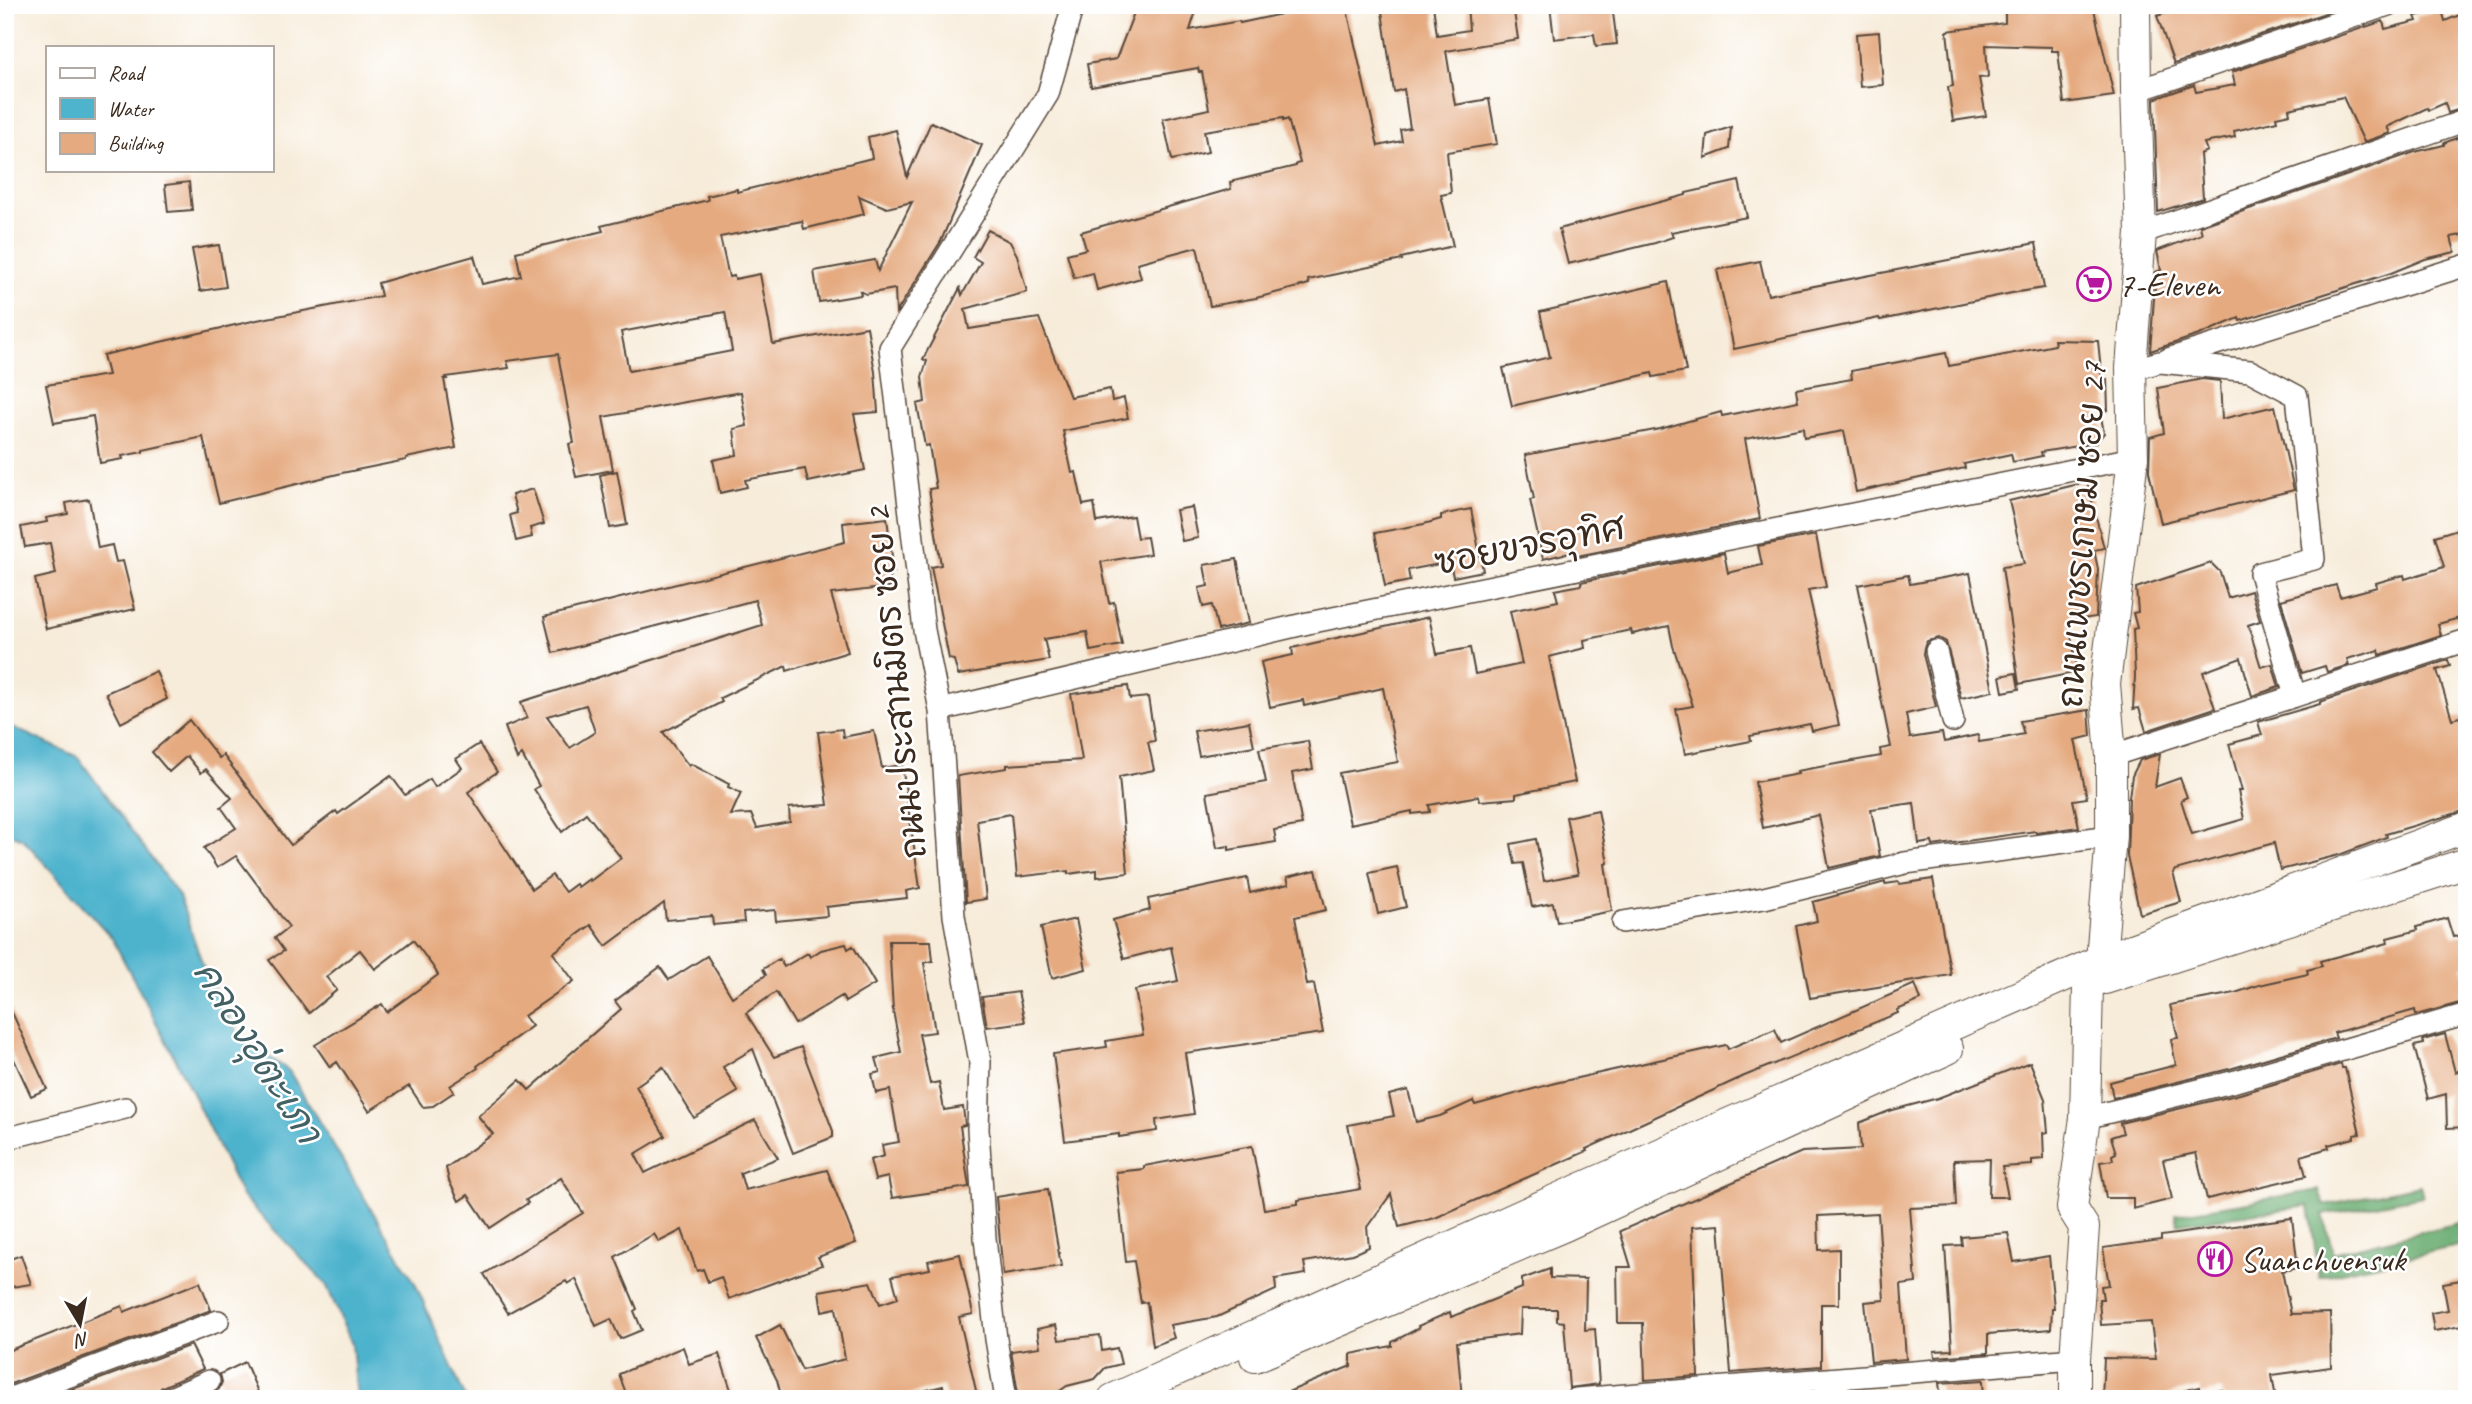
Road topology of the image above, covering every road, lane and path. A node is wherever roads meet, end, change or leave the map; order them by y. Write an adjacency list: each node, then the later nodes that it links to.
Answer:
1 (1073, 5): 13 (street, ถนนประสานมิตร ซอย 2)
2 (2388, 5): 4 (street)
3 (2141, 7): 4 (main road, ถนนเพชรเกษม ซอย 27)
4 (2136, 92): 6 (main road, ถนนเพชรเกษม ซอย 27)
5 (2467, 120): 6 (street)
6 (2141, 233): 8 (main road, ถนนเพชรเกษม ซอย 27)
7 (2467, 265): 8 (street)
8 (2138, 367): 9 (main road, ถนนเพชรเกษม ซอย 27); 12 (street)
9 (2133, 458): 13 (street, ซอยขจรอุทิศ); 15 (main road, ถนนเพชรเกษม ซอย 27)
10 (2467, 640): 12 (street)
11 (1937, 651): 14 (street)
12 (2295, 696): 15 (street)
13 (940, 710): 31 (street, ถนนประสานมิตร ซอย 2)
14 (1953, 720)
15 (2111, 756): 17 (main road, ถนนเพชรเกษม ซอย 27)
16 (2467, 827): 20 (main road)
17 (2110, 836): 19 (street); 20 (main road, ถนนเพชรเกษม ซอย 27)
18 (2467, 863): 20 (main road)
19 (1623, 922)
20 (2094, 972): 23 (main road, ถนนเพชรเกษม ซอย 27); 27 (main road)
21 (2467, 1014): 23 (street)
22 (125, 1108): 24 (street)
23 (2085, 1118): 26 (main road, ถนนเพชรเกษม ซอย 27)
24 (5, 1139)
25 (218, 1321): 29 (street)
26 (2075, 1359): 34 (street); 35 (main road, ถนนเพชรเกษม ซอย 27)
27 (1204, 1368): 32 (main road); 33 (main road)
28 (209, 1381): 30 (street)
29 (8, 1399)
30 (168, 1399)
31 (1006, 1399)
32 (1113, 1399)
33 (1158, 1399)
34 (1576, 1399)
35 (2075, 1399)

